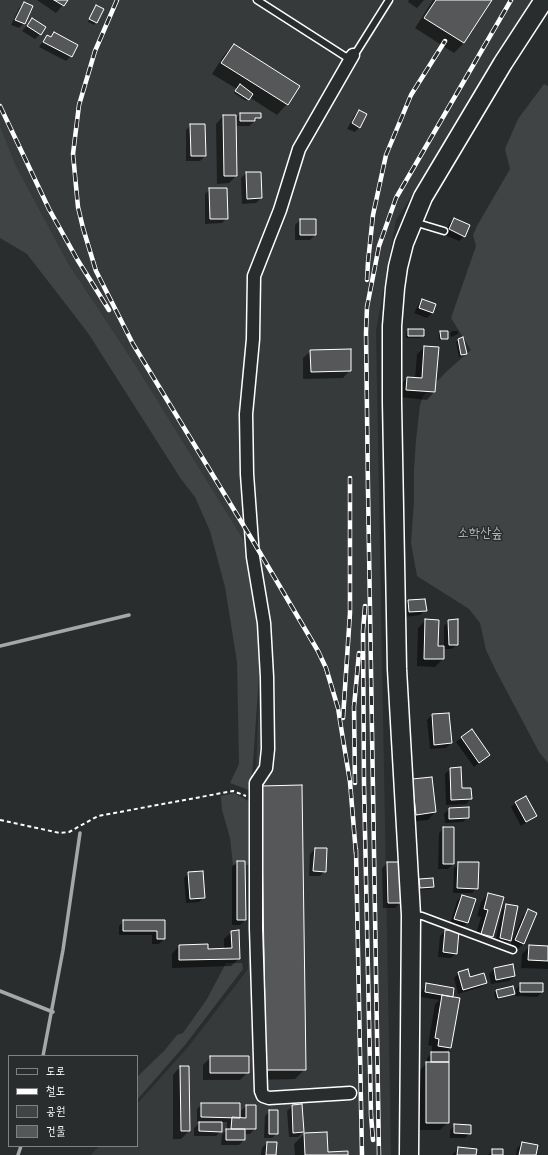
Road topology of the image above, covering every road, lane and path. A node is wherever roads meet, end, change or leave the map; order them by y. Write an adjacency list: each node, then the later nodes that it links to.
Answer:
1 (257, 0): 4 (lane)
2 (389, 0): 4 (lane)
3 (544, 0): 5 (street)
4 (353, 55): 7 (street)
5 (412, 221): 6 (lane); 9 (street)
6 (444, 230)
7 (256, 801): 8 (path); 11 (street)
8 (0, 820)
9 (411, 915): 10 (lane); 12 (street)
10 (513, 950)
11 (350, 1093)
12 (409, 1155)

